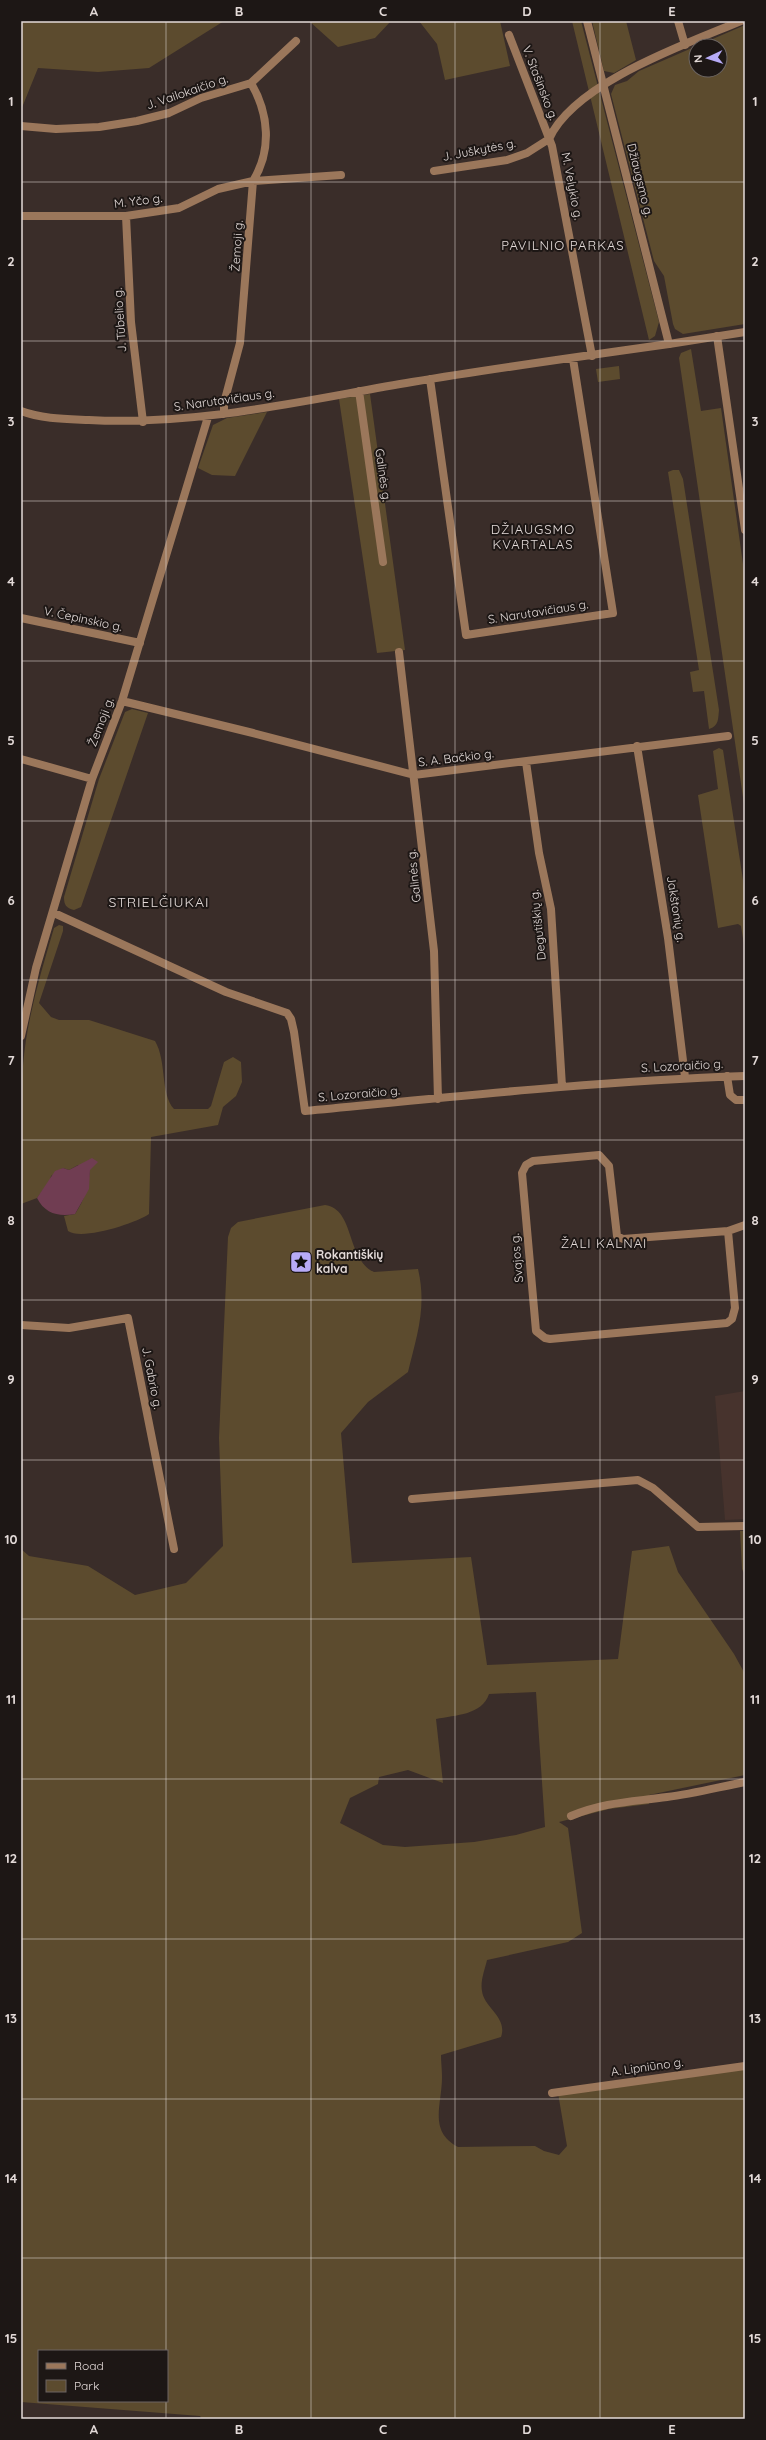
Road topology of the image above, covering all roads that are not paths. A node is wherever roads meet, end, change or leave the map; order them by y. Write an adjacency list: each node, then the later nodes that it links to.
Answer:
1 (587, 21): 8 (street, Džiaugsmo g.)
2 (678, 21): 6 (street)
3 (741, 21): 6 (street)
4 (509, 35): 10 (street, V. Stašinsko g.)
5 (296, 41): 7 (street, J. Vailokaičio g.)
6 (685, 44): 8 (street)
7 (251, 83): 9 (street, J. Vailokaičio g.); 13 (street, Žemoji g.)
8 (603, 85): 10 (street); 18 (street, Džiaugsmo g.)
9 (21, 126)
10 (549, 139): 11 (street, J. Juškytės g.); 19 (street, M. Velykio g.)
11 (434, 171)
12 (341, 175): 13 (street)
13 (253, 181): 15 (street, M. Yčo g.); 24 (street, Žemoji g.)
14 (21, 216): 15 (street, M. Yčo g.)
15 (126, 216): 26 (street, J. Tūbelio g.)
16 (745, 332): 17 (street, S. Narutavičiaus g.)
17 (717, 336): 18 (street, S. Narutavičiaus g.); 27 (street)
18 (669, 344): 19 (street, S. Narutavičiaus g.)
19 (592, 356): 20 (street, S. Narutavičiaus g.)
20 (573, 359): 21 (street, S. Narutavičiaus g.); 21 (street, S. Narutavičiaus g.)
21 (430, 379): 22 (street, S. Narutavičiaus g.)
22 (359, 391): 24 (street, S. Narutavičiaus g.); 28 (street, Galinės g.)
23 (21, 411): 26 (street, S. Narutavičiaus g.)
24 (224, 414): 25 (street, S. Narutavičiaus g.)
25 (208, 417): 26 (street, S. Narutavičiaus g.); 30 (street, Žemoji g.)
26 (143, 422)
27 (745, 530)
28 (383, 562)
29 (21, 618): 30 (street, V. Čepinskio g.)
30 (140, 643): 32 (street, Žemoji g.)
31 (399, 652): 37 (street, Galinės g.)
32 (122, 701): 37 (street, S. A. Bačkio g.); 38 (street, Žemoji g.)
33 (728, 736): 34 (street, S. A. Bačkio g.)
34 (637, 746): 36 (street, S. A. Bačkio g.); 43 (street, Jakštonių g.)
35 (21, 759): 38 (street)
36 (526, 762): 37 (street, S. A. Bačkio g.); 44 (street, Degutiškių g.)
37 (414, 775): 45 (street, Galinės g.)
38 (92, 779): 39 (street, Žemoji g.)
39 (54, 913): 40 (street, Žemoji g.); 45 (street, S. Lozoraičio g.)
40 (21, 1036)
41 (727, 1076): 42 (street, S. Lozoraičio g.); 43 (street, S. Lozoraičio g.); 46 (street)
42 (745, 1076)
43 (685, 1077): 44 (street, S. Lozoraičio g.)
44 (562, 1086): 45 (street, S. Lozoraičio g.)
45 (438, 1099)
46 (745, 1100)
47 (745, 1225): 48 (street, Svajos g.)
48 (728, 1231): 48 (street, Svajos g.)
49 (21, 1325): 52 (street, J. Gabrio g.)
50 (412, 1499): 51 (street)
51 (745, 1526)
52 (174, 1549)
53 (745, 1784): 54 (street)
54 (571, 1816)
55 (745, 2066): 56 (street, A. Lipniūno g.)
56 (552, 2093)

